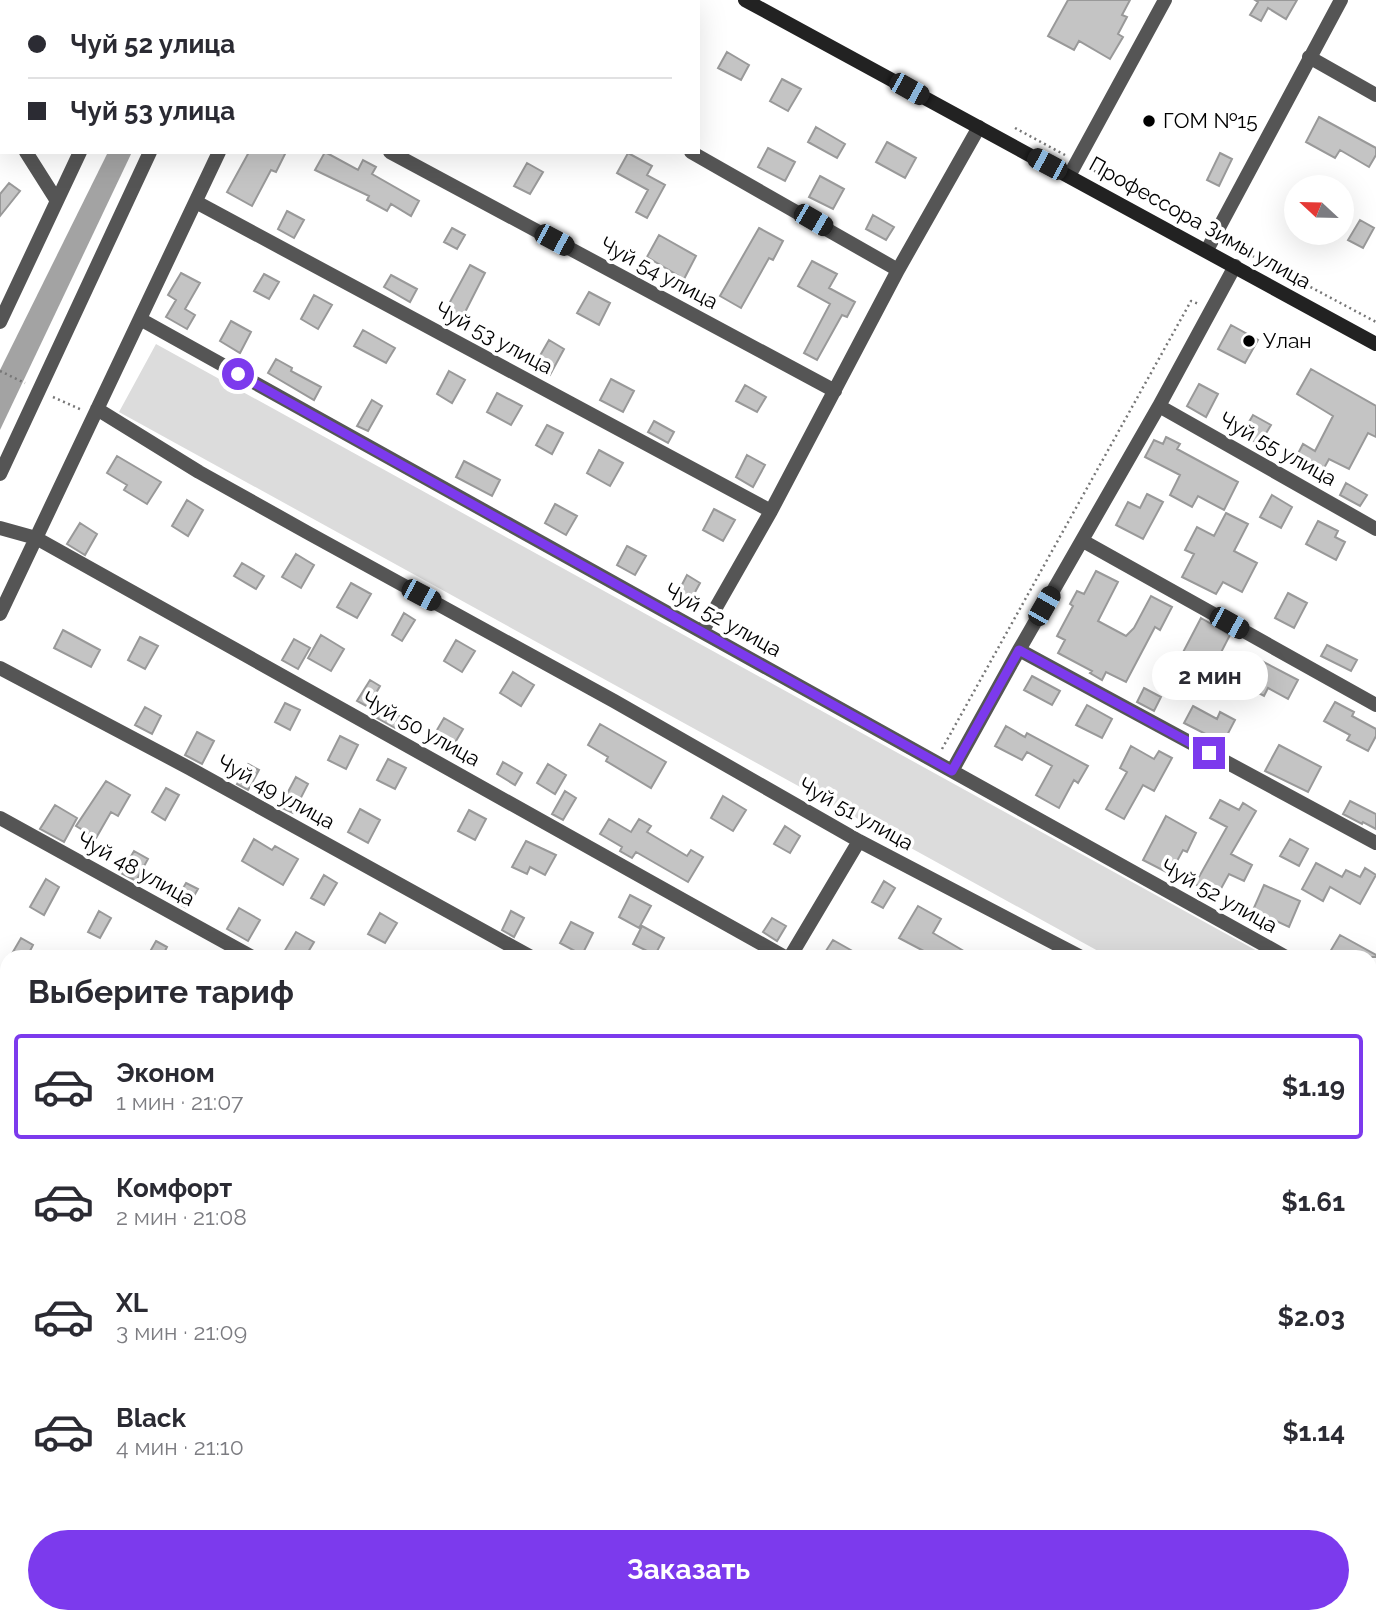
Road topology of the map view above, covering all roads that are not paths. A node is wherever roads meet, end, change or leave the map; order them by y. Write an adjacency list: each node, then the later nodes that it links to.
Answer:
1 (745, 0): 6 (street, Профессора Зимы улица)
2 (1165, 0): 13 (street)
3 (1341, 0): 4 (street)
4 (1309, 57): 5 (street); 16 (street)
5 (1376, 94)
6 (979, 127): 13 (street, Профессора Зимы улица); 18 (street)
7 (27, 154): 14 (street)
8 (79, 154): 14 (street)
9 (149, 154): 25 (street)
10 (218, 154): 15 (street)
11 (394, 154): 22 (street, Чуй 54 улица)
12 (695, 154): 18 (street)
13 (1069, 176): 16 (street, Профессора Зимы улица)
14 (57, 201): 20 (street)
15 (196, 202): 19 (street); 26 (street, Чуй 53 улица)
16 (1207, 250): 17 (street, Профессора Зимы улица)
17 (1235, 266): 21 (street, Профессора Зимы улица); 23 (street)
18 (898, 270): 22 (street)
19 (140, 319): 24 (street); 32 (street, Чуй 52 улица)
20 (0, 322)
21 (1376, 344)
22 (835, 391): 26 (street)
23 (1158, 406): 28 (street, Чуй 55 улица); 30 (street)
24 (96, 412): 29 (street); 38 (street, Чуй 51 улица)
25 (0, 474)
26 (771, 512): 32 (street)
27 (0, 528): 29 (street, Чуй 50 улица)
28 (1376, 529)
29 (36, 538): 31 (street); 42 (street, Чуй 50 улица)
30 (1083, 541): 33 (street); 35 (street)
31 (0, 614)
32 (702, 632): 36 (street, Чуй 52 улица)
33 (1019, 650): 36 (street); 39 (street)
34 (0, 668): 41 (street, Чуй 49 улица)
35 (1376, 705)
36 (952, 771): 45 (street, Чуй 52 улица)
37 (0, 818): 40 (street, Чуй 48 улица)
38 (859, 841): 43 (street); 44 (street, Чуй 51 улица)
39 (1376, 843)
40 (239, 950)
41 (518, 950)
42 (774, 950)
43 (791, 950)
44 (1069, 950)
45 (1273, 950)

